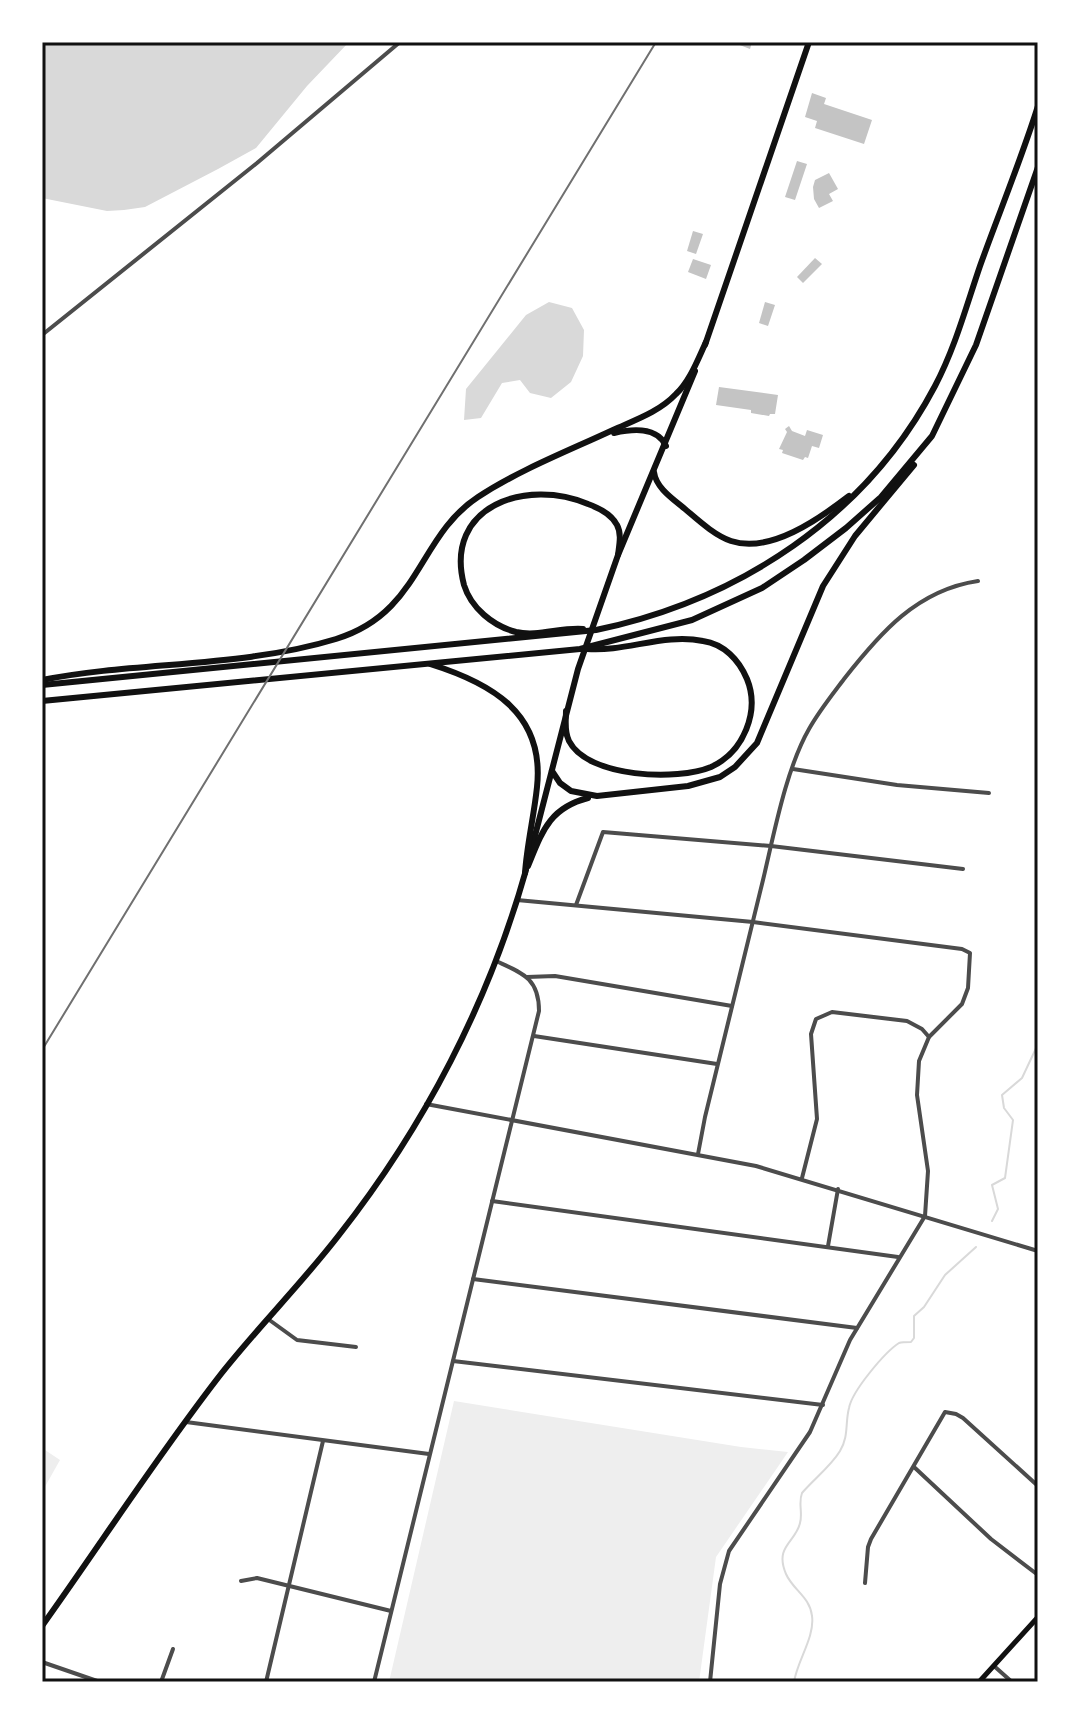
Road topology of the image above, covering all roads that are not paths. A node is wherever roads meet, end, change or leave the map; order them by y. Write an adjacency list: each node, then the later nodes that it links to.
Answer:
1 (400, 42): 5 (street)
2 (809, 42): 6 (main road)
3 (1038, 104): 11 (main road)
4 (1038, 167): 8 (main road)
5 (42, 335)
6 (706, 342): 7 (main road); 9 (main road)
7 (603, 435): 9 (main road); 17 (main road)
8 (932, 436): 15 (main road); 23 (main road)
9 (666, 446): 10 (main road)
10 (654, 472): 11 (main road); 12 (main road)
11 (867, 481): 14 (main road)
12 (618, 555): 14 (main road); 19 (main road)
13 (978, 581): 20 (street)
14 (591, 630): 17 (main road)
15 (580, 649): 16 (main road); 19 (main road)
16 (426, 663): 18 (main road); 26 (main road)
17 (42, 683)
18 (42, 701)
19 (566, 711): 21 (main road)
20 (793, 769): 22 (street); 24 (street)
21 (552, 771): 23 (main road); 26 (main road)
22 (989, 793)
23 (597, 796): 26 (main road)
24 (771, 846): 25 (street); 28 (street); 29 (street)
25 (963, 869)
26 (525, 873): 27 (main road)
27 (517, 900): 28 (street); 30 (main road)
28 (576, 905): 29 (street)
29 (753, 922): 32 (street); 34 (street)
30 (496, 961): 31 (street); 36 (main road)
31 (527, 977): 32 (street); 33 (street)
32 (732, 1006): 35 (street)
33 (534, 1036): 35 (street); 37 (street)
34 (929, 1037): 39 (street); 42 (street)
35 (717, 1064): 38 (street)
36 (426, 1104): 37 (street); 47 (main road)
37 (512, 1120): 38 (street); 41 (street)
38 (698, 1154): 39 (street)
39 (802, 1178): 40 (street)
40 (838, 1189): 42 (street); 43 (street)
41 (492, 1201): 43 (street); 46 (street)
42 (925, 1216): 44 (street); 45 (street)
43 (828, 1246): 45 (street)
44 (1038, 1251)
45 (898, 1257): 48 (street)
46 (473, 1279): 48 (street); 50 (street)
47 (268, 1319): 49 (street); 52 (main road)
48 (857, 1328): 51 (street)
49 (356, 1347)
50 (453, 1361): 51 (street); 54 (street)
51 (823, 1405): 71 (street)
52 (186, 1422): 53 (street); 63 (main road)
53 (323, 1441): 54 (street); 60 (street)
54 (429, 1454): 61 (street)
55 (914, 1467): 56 (street); 57 (street); 59 (street)
56 (1038, 1486)
57 (1038, 1575)
58 (241, 1581): 60 (street)
59 (865, 1583)
60 (289, 1587): 61 (street); 69 (street)
61 (391, 1611): 70 (street)
62 (1038, 1617): 66 (main road)
63 (42, 1626)
64 (173, 1649): 68 (street)
65 (42, 1662): 67 (street)
66 (994, 1666): 72 (main road); 73 (street)
67 (100, 1682)
68 (161, 1682)
69 (266, 1682)
70 (374, 1682)
71 (710, 1682)
72 (979, 1682)
73 (1012, 1682)

